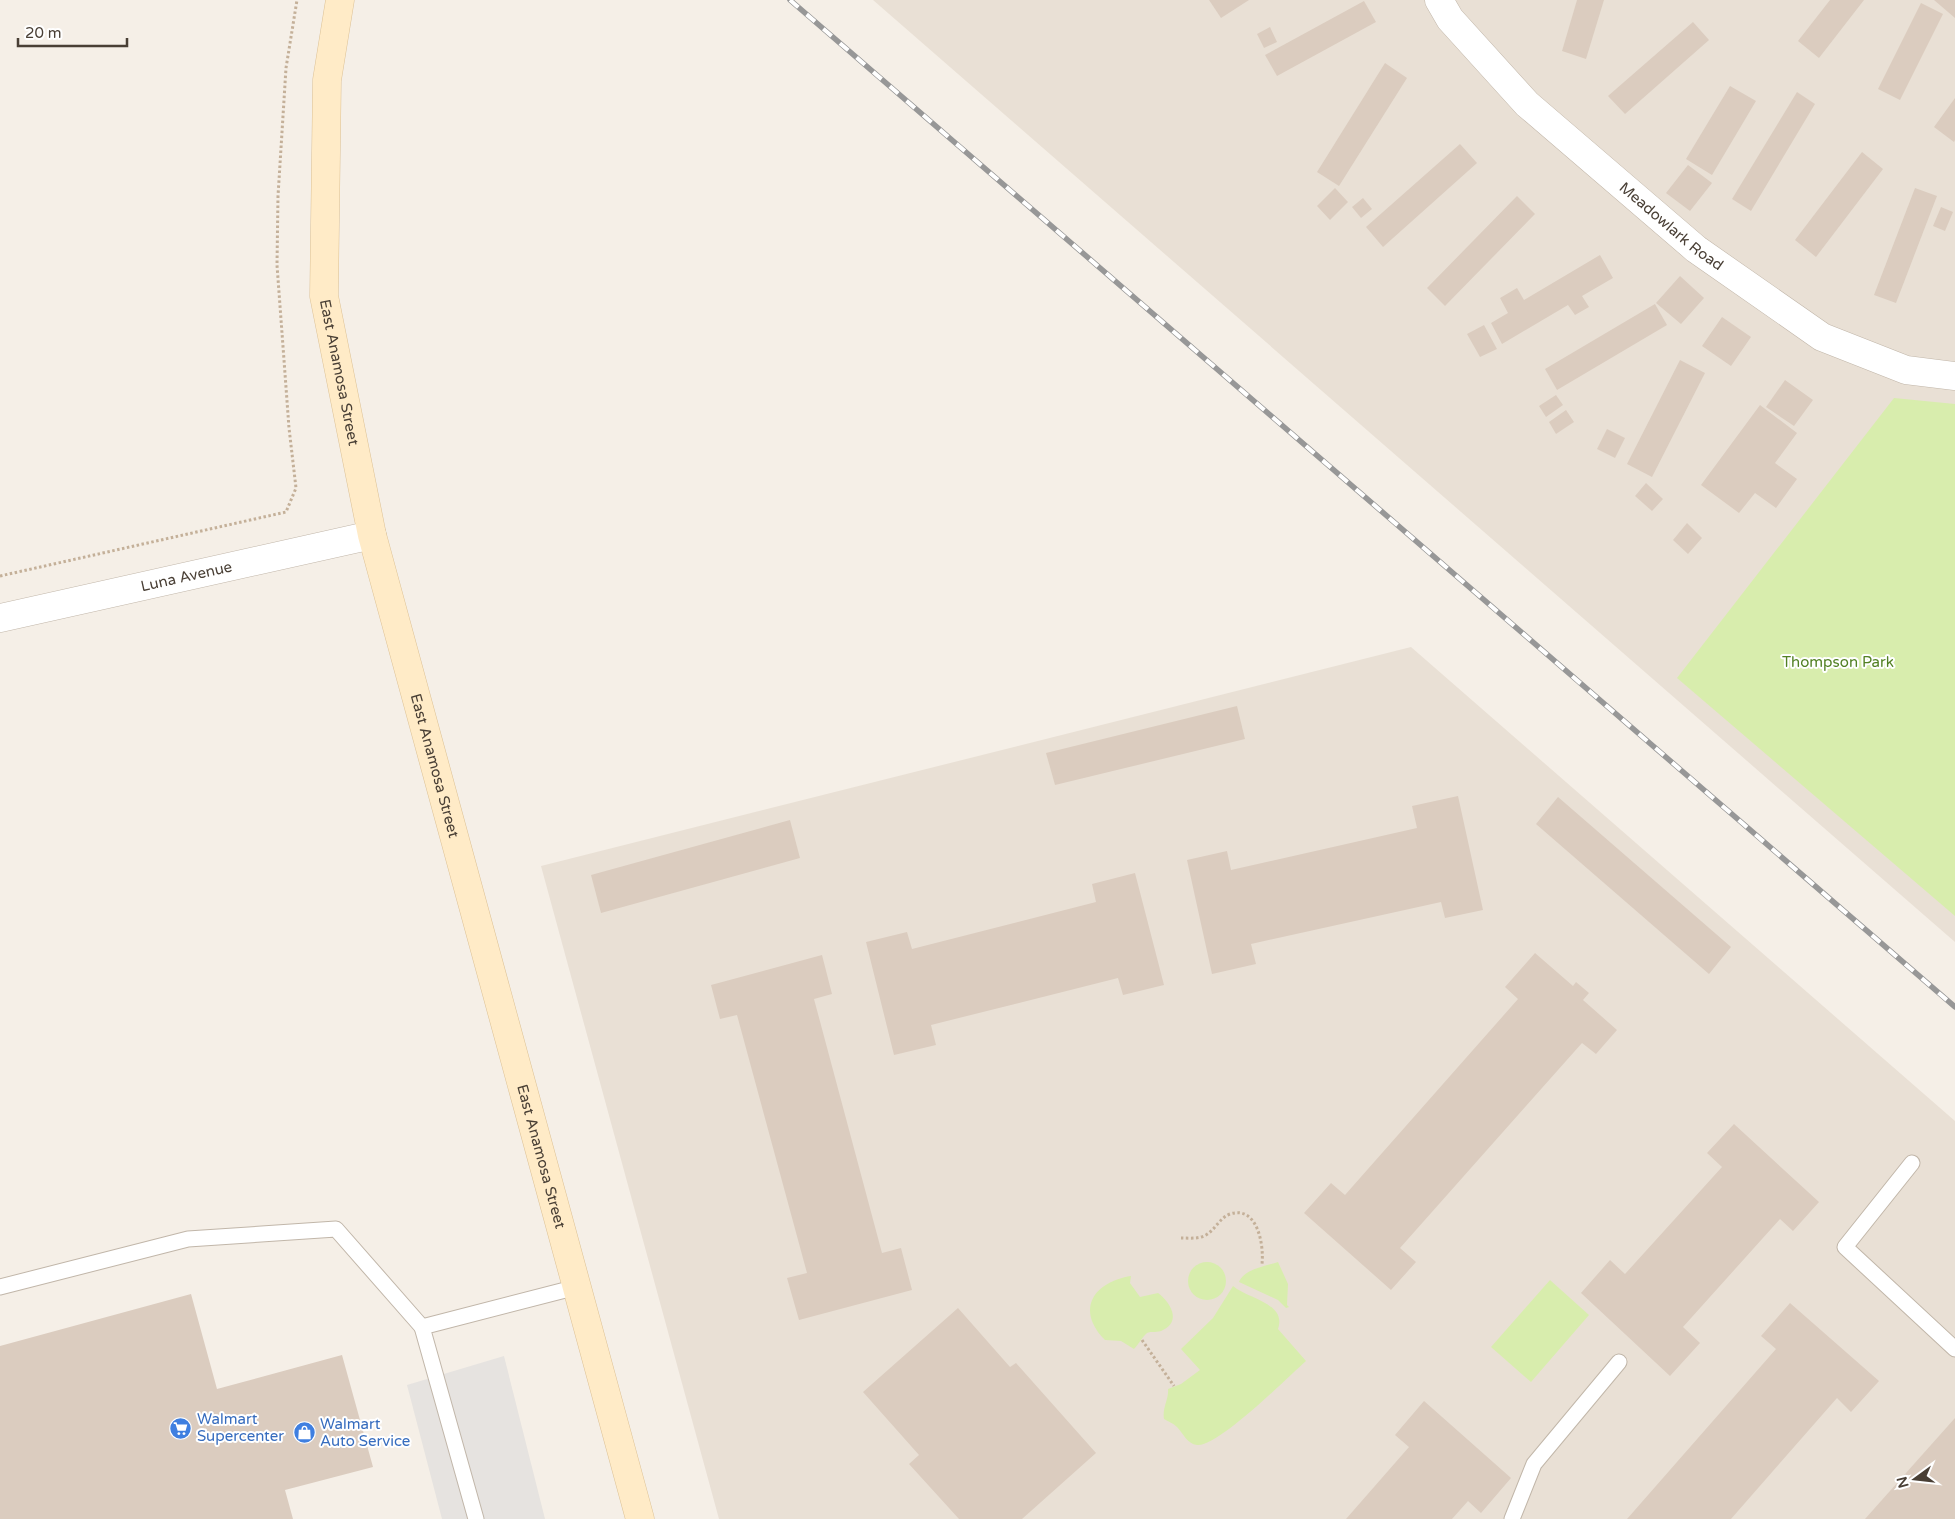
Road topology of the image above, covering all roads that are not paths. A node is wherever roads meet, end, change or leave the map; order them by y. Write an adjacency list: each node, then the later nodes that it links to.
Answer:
1 (340, 0): 4 (main road, East Anamosa Street)
2 (1439, 0): 3 (street, Meadowlark Road)
3 (1955, 376)
4 (372, 536): 5 (street, Luna Avenue); 8 (main road, East Anamosa Street)
5 (0, 618)
6 (1912, 1163): 10 (lane)
7 (0, 1287): 9 (lane)
8 (577, 1287): 9 (lane); 13 (main road, East Anamosa Street)
9 (422, 1327): 12 (lane)
10 (1955, 1350)
11 (1619, 1362): 14 (lane)
12 (476, 1519)
13 (640, 1519)
14 (1512, 1519)

